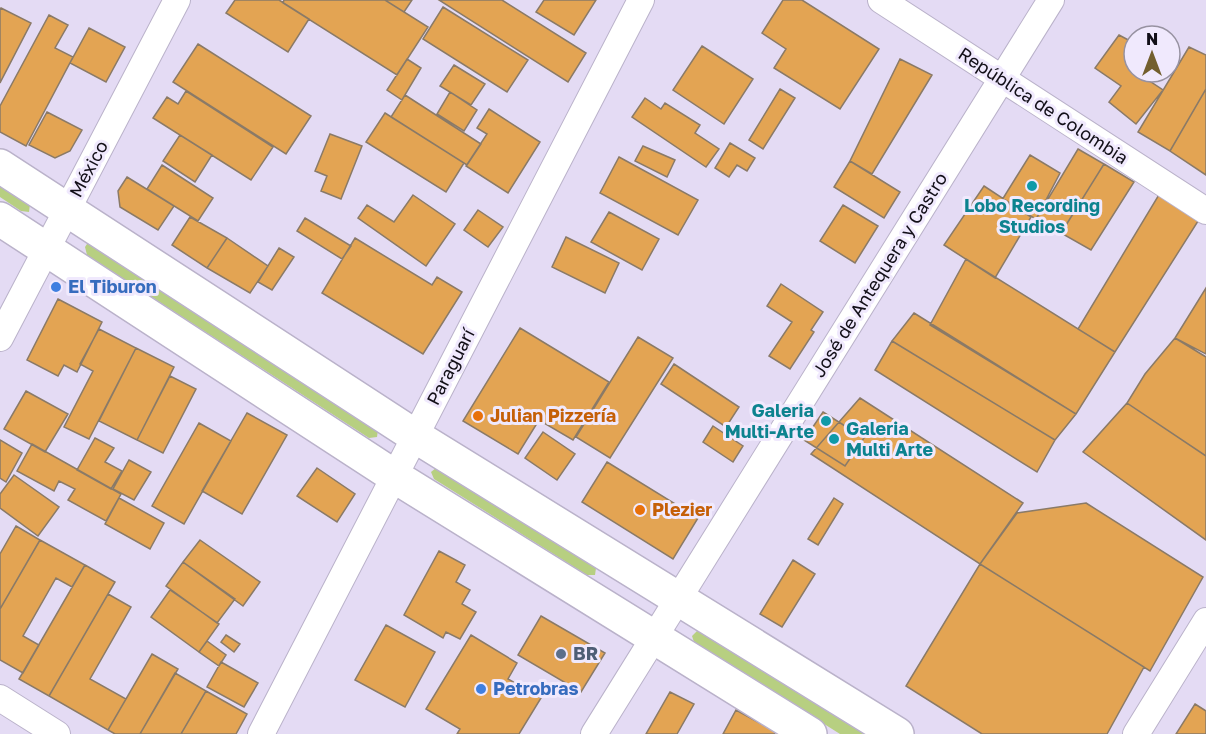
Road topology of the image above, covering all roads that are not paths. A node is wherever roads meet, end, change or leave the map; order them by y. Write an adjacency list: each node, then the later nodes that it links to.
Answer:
1 (177, 0): 7 (street, México)
2 (640, 0): 12 (street, Paraguarí)
3 (880, 0): 5 (street, República de Colombia)
4 (1051, 0): 5 (street, José de Antequera y Castro)
5 (1002, 79): 8 (street, República de Colombia); 14 (street, José de Antequera y Castro)
6 (0, 166): 7 (main road)
7 (67, 210): 10 (street, México); 12 (main road)
8 (1206, 211)
9 (0, 219): 10 (main road)
10 (47, 249): 11 (street, México); 13 (main road)
11 (0, 338)
12 (415, 436): 13 (street, Paraguarí); 14 (main road)
13 (394, 476): 16 (main road); 19 (street, Paraguarí)
14 (679, 598): 16 (street, José de Antequera y Castro); 22 (main road)
15 (1206, 621): 23 (street)
16 (655, 636): 20 (street, José de Antequera y Castro); 21 (main road)
17 (0, 698): 18 (street)
18 (57, 734)
19 (261, 734)
20 (594, 734)
21 (810, 734)
22 (897, 734)
23 (1136, 734)

